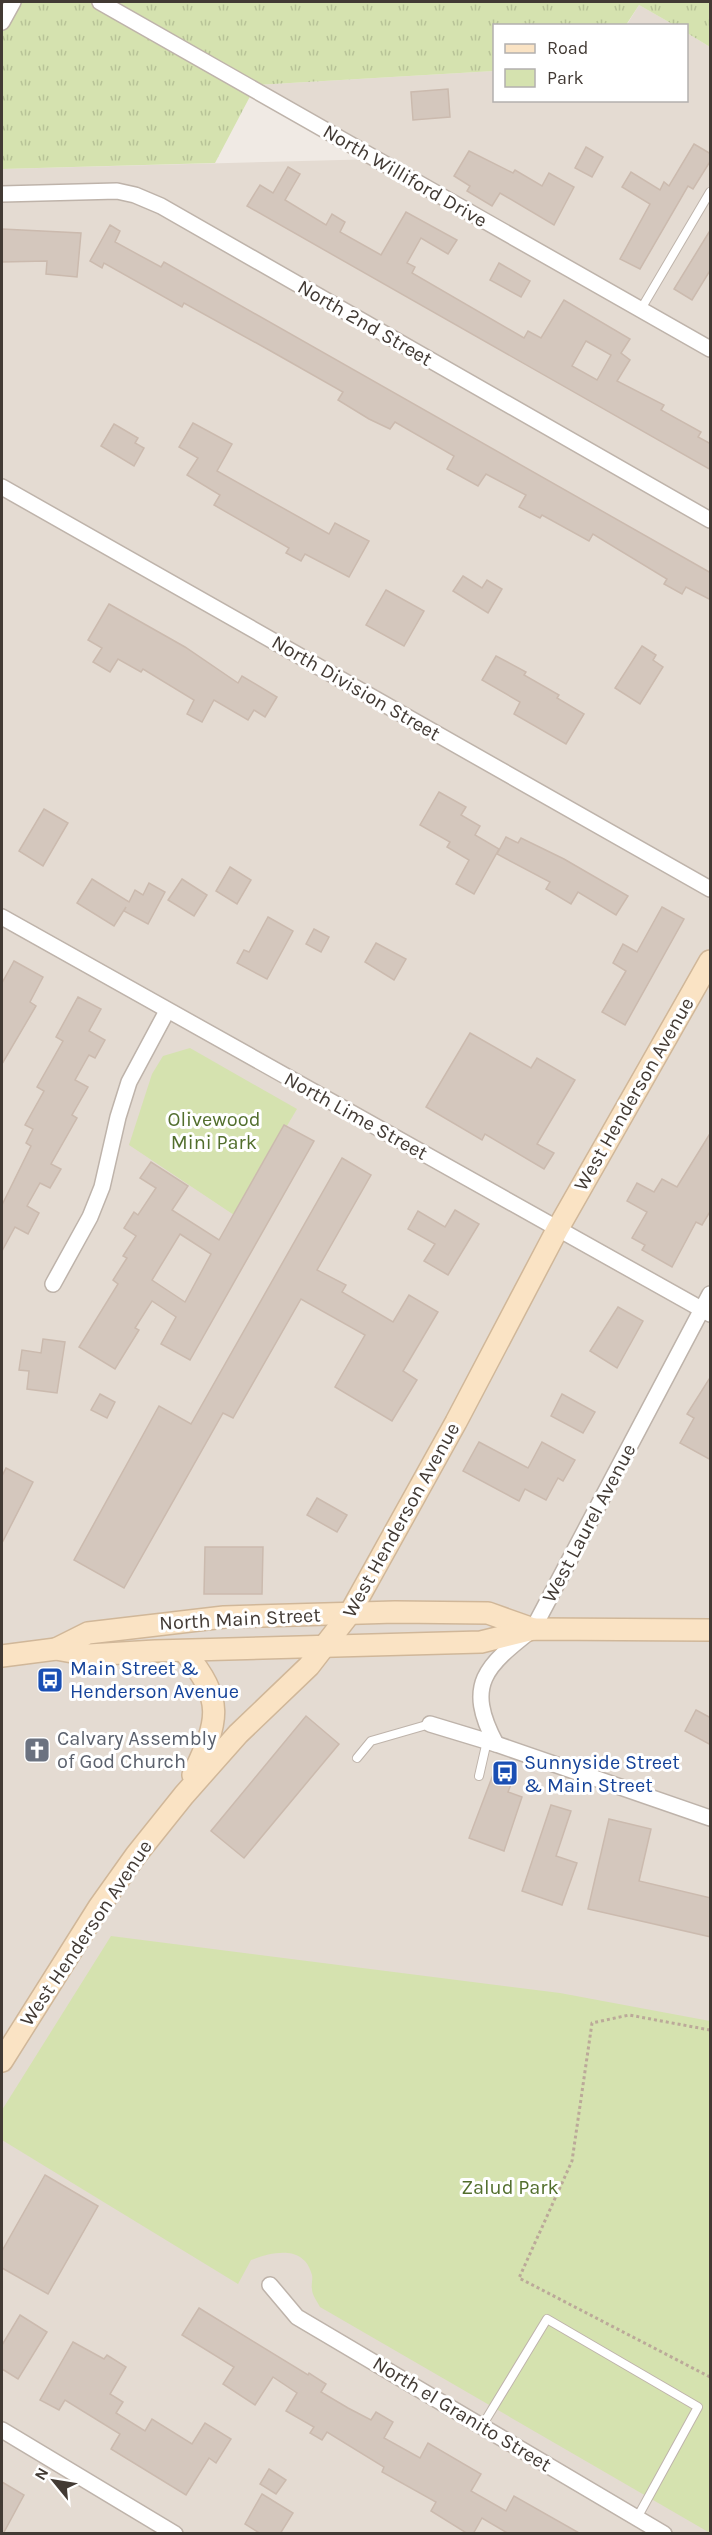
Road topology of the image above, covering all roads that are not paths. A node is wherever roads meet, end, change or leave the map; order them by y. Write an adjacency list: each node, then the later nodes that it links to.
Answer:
1 (13, 2): 3 (street)
2 (100, 2): 6 (street, North Williford Drive)
3 (2, 22)
4 (711, 192): 6 (lane)
5 (2, 194): 9 (street, North 2nd Street)
6 (641, 309): 7 (street, North Williford Drive)
7 (711, 349)
8 (2, 487): 10 (street, North Division Street)
9 (711, 520)
10 (711, 889)
11 (2, 917): 13 (street, North Lime Street)
12 (711, 961): 14 (main road, West Henderson Avenue)
13 (167, 1011): 14 (street, North Lime Street); 15 (street)
14 (557, 1230): 17 (street, North Lime Street); 18 (main road, West Henderson Avenue)
15 (53, 1284)
16 (711, 1294): 17 (street, West Laurel Avenue)
17 (706, 1312): 19 (street, West Laurel Avenue)
18 (350, 1613): 19 (main road, North Main Street); 21 (main road, West Henderson Avenue); 22 (main road, North Main Street)
19 (532, 1629): 20 (main road, North Main Street); 21 (main road, North Main Street); 26 (street, West Laurel Avenue)
20 (711, 1630)
21 (327, 1646): 23 (main road, North Main Street); 29 (main road, West Henderson Avenue)
22 (56, 1649): 23 (main road, North Main Street); 24 (main road, North Main Street)
23 (184, 1651): 29 (main road)
24 (2, 1656)
25 (430, 1724): 26 (street); 27 (lane)
26 (492, 1742): 28 (lane); 30 (street)
27 (357, 1758)
28 (479, 1776)
29 (184, 1795): 31 (main road, West Henderson Avenue)
30 (711, 1818)
31 (2, 2061)
32 (270, 2284): 33 (street, North el Granito Street)
33 (482, 2426): 35 (street, North el Granito Street); 35 (lane)
34 (2, 2430): 36 (street)
35 (637, 2518): 37 (street, North el Granito Street)
36 (175, 2534)
37 (664, 2534)

